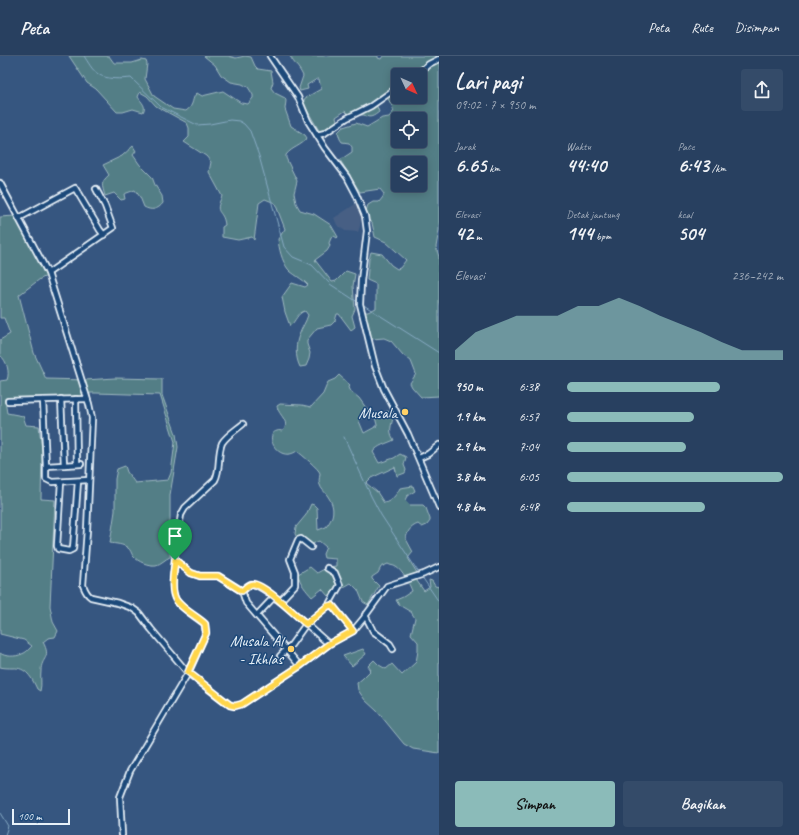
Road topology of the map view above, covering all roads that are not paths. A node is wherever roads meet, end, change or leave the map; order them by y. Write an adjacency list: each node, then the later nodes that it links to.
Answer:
1 (270, 56): 5 (street)
2 (439, 59): 3 (street)
3 (424, 68)
4 (391, 92): 5 (street)
5 (317, 135): 18 (street)
6 (0, 183): 8 (street)
7 (96, 189): 9 (street)
8 (19, 218): 9 (street); 10 (street)
9 (104, 235): 10 (street)
10 (48, 273): 13 (street)
11 (61, 399): 12 (street); 15 (street); 19 (street)
12 (76, 399): 13 (street); 19 (street)
13 (87, 399): 21 (street)
14 (8, 400): 15 (street)
15 (43, 400): 20 (street)
16 (243, 424): 26 (street)
17 (439, 445): 18 (street)
18 (419, 458): 24 (street)
19 (64, 465): 20 (street)
20 (46, 466): 23 (street)
21 (89, 480): 22 (street); 42 (street)
22 (78, 481): 23 (street); 23 (street)
23 (61, 482)
24 (439, 507)
25 (311, 547): 31 (street)
26 (175, 560): 29 (street); 42 (street)
27 (439, 567): 34 (street)
28 (327, 568): 32 (street)
29 (242, 591): 30 (street); 33 (street)
30 (274, 596): 31 (street); 33 (street)
31 (280, 601): 35 (street)
32 (328, 606): 35 (street); 36 (street)
33 (257, 615): 39 (street)
34 (365, 615): 36 (street); 38 (street)
35 (306, 624): 37 (street); 39 (street)
36 (353, 631): 37 (street)
37 (329, 644): 41 (street)
38 (393, 649)
39 (286, 650): 40 (street); 41 (street)
40 (280, 656)
41 (300, 666): 42 (street)
42 (188, 672): 43 (street)
43 (122, 835)

